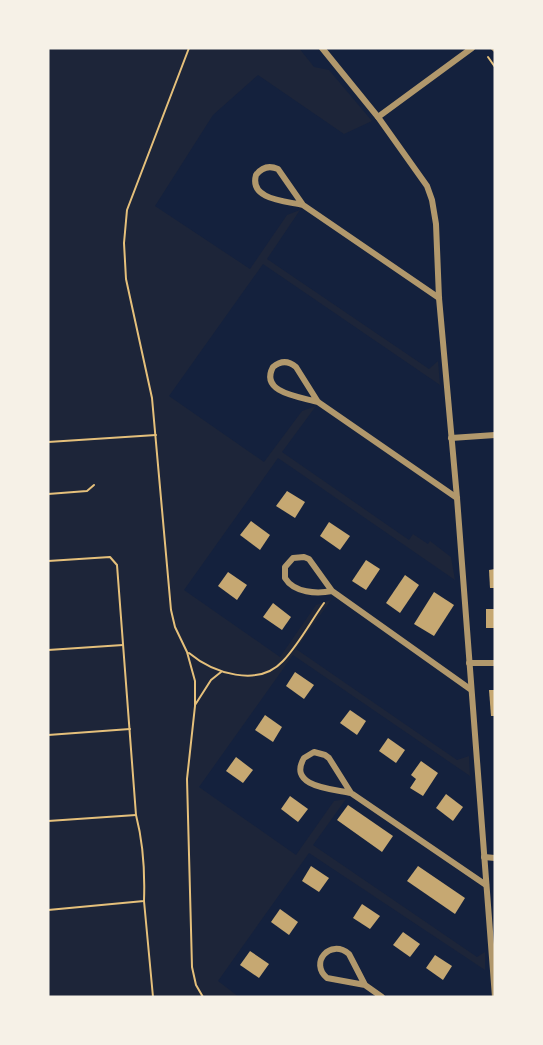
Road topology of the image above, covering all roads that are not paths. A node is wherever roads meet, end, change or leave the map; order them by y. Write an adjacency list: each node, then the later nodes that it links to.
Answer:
1 (322, 48): 3 (street)
2 (472, 48): 3 (street)
3 (378, 117): 5 (street)
4 (303, 205): 4 (street); 5 (street)
5 (439, 298): 8 (street)
6 (318, 402): 6 (street); 9 (street)
7 (495, 435): 8 (street)
8 (451, 438): 9 (street)
9 (457, 498): 11 (street)
10 (332, 591): 10 (street); 13 (street)
11 (469, 663): 12 (street); 13 (street)
12 (495, 663)
13 (470, 689): 15 (street)
14 (351, 793): 14 (street); 17 (street)
15 (484, 857): 16 (street); 17 (street)
16 (495, 858)
17 (486, 885): 18 (street)
18 (494, 976): 21 (street)
19 (365, 985): 19 (street); 20 (street)
20 (382, 997)
21 (495, 997)

